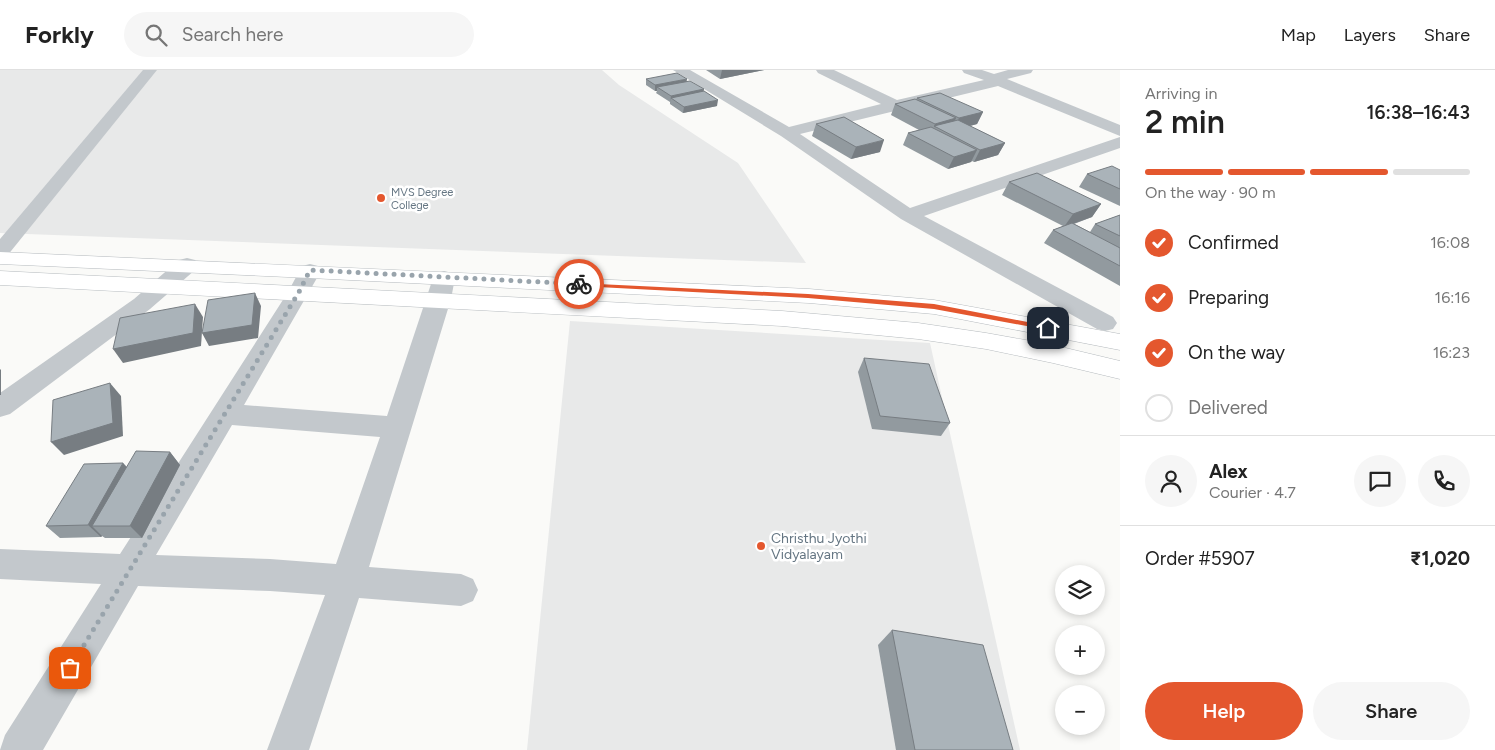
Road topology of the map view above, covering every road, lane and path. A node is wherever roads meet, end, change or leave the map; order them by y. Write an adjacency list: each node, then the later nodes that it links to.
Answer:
1 (150, 70): 12 (street)
2 (680, 70): 9 (street)
3 (824, 70): 7 (street)
4 (969, 70): 6 (street)
5 (1026, 70): 6 (street)
6 (999, 81): 7 (street); 8 (street)
7 (895, 105): 9 (street)
8 (1120, 131)
9 (787, 133): 11 (street)
10 (1120, 142): 11 (street)
11 (908, 215): 19 (street)
12 (0, 252)
13 (0, 258): 14 (main road)
14 (187, 265): 16 (main road); 17 (street)
15 (0, 278): 17 (main road)
16 (304, 281): 17 (main road); 18 (main road); 24 (street)
17 (163, 284): 23 (street)
18 (442, 289): 20 (main road); 22 (main road); 25 (street)
19 (1112, 320): 20 (street)
20 (1066, 331): 21 (main road)
21 (1120, 342)
22 (1120, 370)
23 (0, 407)
24 (224, 414): 25 (street); 27 (street)
25 (398, 428): 28 (street)
26 (0, 564): 27 (street)
27 (129, 570): 28 (street); 30 (street)
28 (347, 581): 29 (street); 31 (street)
29 (461, 590)
30 (20, 750)
31 (288, 750)

